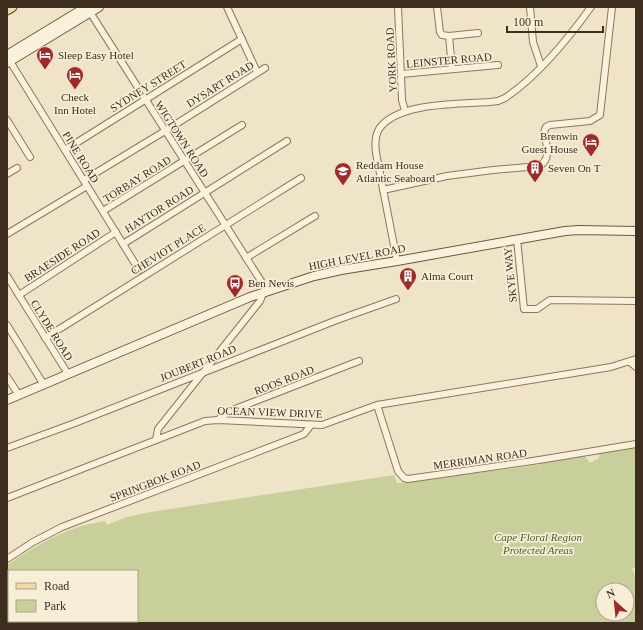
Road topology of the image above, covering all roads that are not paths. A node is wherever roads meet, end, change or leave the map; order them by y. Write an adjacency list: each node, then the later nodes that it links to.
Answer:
1 (12, 7): 10 (main road)
2 (99, 7): 9 (street)
3 (227, 7): 13 (street)
4 (398, 7): 20 (street, YORK ROAD)
5 (437, 7): 12 (street)
6 (530, 7): 16 (street)
7 (592, 7): 16 (street)
8 (612, 7): 34 (street)
9 (87, 9): 14 (street); 21 (street, WIGTOWN ROAD)
10 (7, 10)
11 (478, 33): 12 (street)
12 (445, 36): 18 (street)
13 (242, 39): 19 (street); 21 (street, SYDNEY STREET)
14 (8, 59): 27 (street, PINE ROAD)
15 (498, 65): 18 (street, LEINSTER ROAD)
16 (541, 66): 22 (street)
17 (264, 68): 19 (street, DYSART ROAD)
18 (452, 70): 20 (street, LEINSTER ROAD)
19 (257, 72): 25 (street, DYSART ROAD)
20 (401, 74): 22 (street, YORK ROAD)
21 (145, 100): 25 (street, WIGTOWN ROAD); 27 (street, SYDNEY STREET)
22 (405, 112): 34 (street)
23 (7, 120): 28 (street)
24 (242, 125): 29 (street, TORBAY ROAD)
25 (166, 130): 29 (street, WIGTOWN ROAD); 33 (street, DYSART ROAD)
26 (287, 141): 35 (street, HAYTOR ROAD)
27 (65, 150): 33 (street, PINE ROAD)
28 (30, 157)
29 (185, 161): 35 (street, WIGTOWN ROAD); 36 (street, TORBAY ROAD)
30 (17, 168): 31 (street)
31 (7, 174)
32 (301, 178): 38 (street, CHEVIOT PLACE)
33 (86, 183): 36 (street, PINE ROAD); 41 (street, DYSART ROAD)
34 (383, 190): 45 (street)
35 (205, 192): 38 (street, WIGTOWN ROAD); 43 (street, HAYTOR ROAD)
36 (103, 211): 40 (street, PINE ROAD)
37 (315, 216): 44 (street)
38 (226, 225): 44 (street, WIGTOWN ROAD); 54 (street, CHEVIOT PLACE)
39 (636, 230): 42 (street, HIGH LEVEL ROAD)
40 (116, 232): 43 (street, PINE ROAD); 50 (street, BRAESIDE ROAD)
41 (7, 234)
42 (517, 240): 45 (street, HIGH LEVEL ROAD); 52 (street, SKYE WAY)
43 (123, 244): 46 (street, PINE ROAD)
44 (246, 258): 48 (street, WIGTOWN ROAD)
45 (398, 261): 49 (street, HIGH LEVEL ROAD)
46 (139, 270)
47 (7, 276): 50 (street, CLYDE ROAD)
48 (261, 281)
49 (264, 291): 58 (street); 59 (street, HIGH LEVEL ROAD)
50 (18, 295): 54 (street, CLYDE ROAD)
51 (396, 299): 58 (street, JOUBERT ROAD)
52 (636, 301)
53 (7, 325): 61 (street)
54 (45, 338): 59 (street, CLYDE ROAD)
55 (633, 360): 57 (street); 64 (street, OCEAN VIEW DRIVE)
56 (359, 361): 65 (street, ROOS ROAD)
57 (636, 367)
58 (202, 373): 67 (street); 69 (street, JOUBERT ROAD)
59 (68, 374): 61 (street, HIGH LEVEL ROAD)
60 (7, 377): 62 (street)
61 (44, 384): 62 (street, HIGH LEVEL ROAD)
62 (19, 395): 63 (street, HIGH LEVEL ROAD)
63 (7, 400)
64 (377, 405): 66 (street, OCEAN VIEW DRIVE); 68 (street, MERRIMAN ROAD)
65 (218, 420): 66 (street, OCEAN VIEW DRIVE); 67 (street, OCEAN VIEW DRIVE)
66 (311, 425): 71 (street, SPRINGBOK ROAD)
67 (156, 440): 70 (street, OCEAN VIEW DRIVE)
68 (636, 444)
69 (7, 448)
70 (7, 498)
71 (7, 559)

